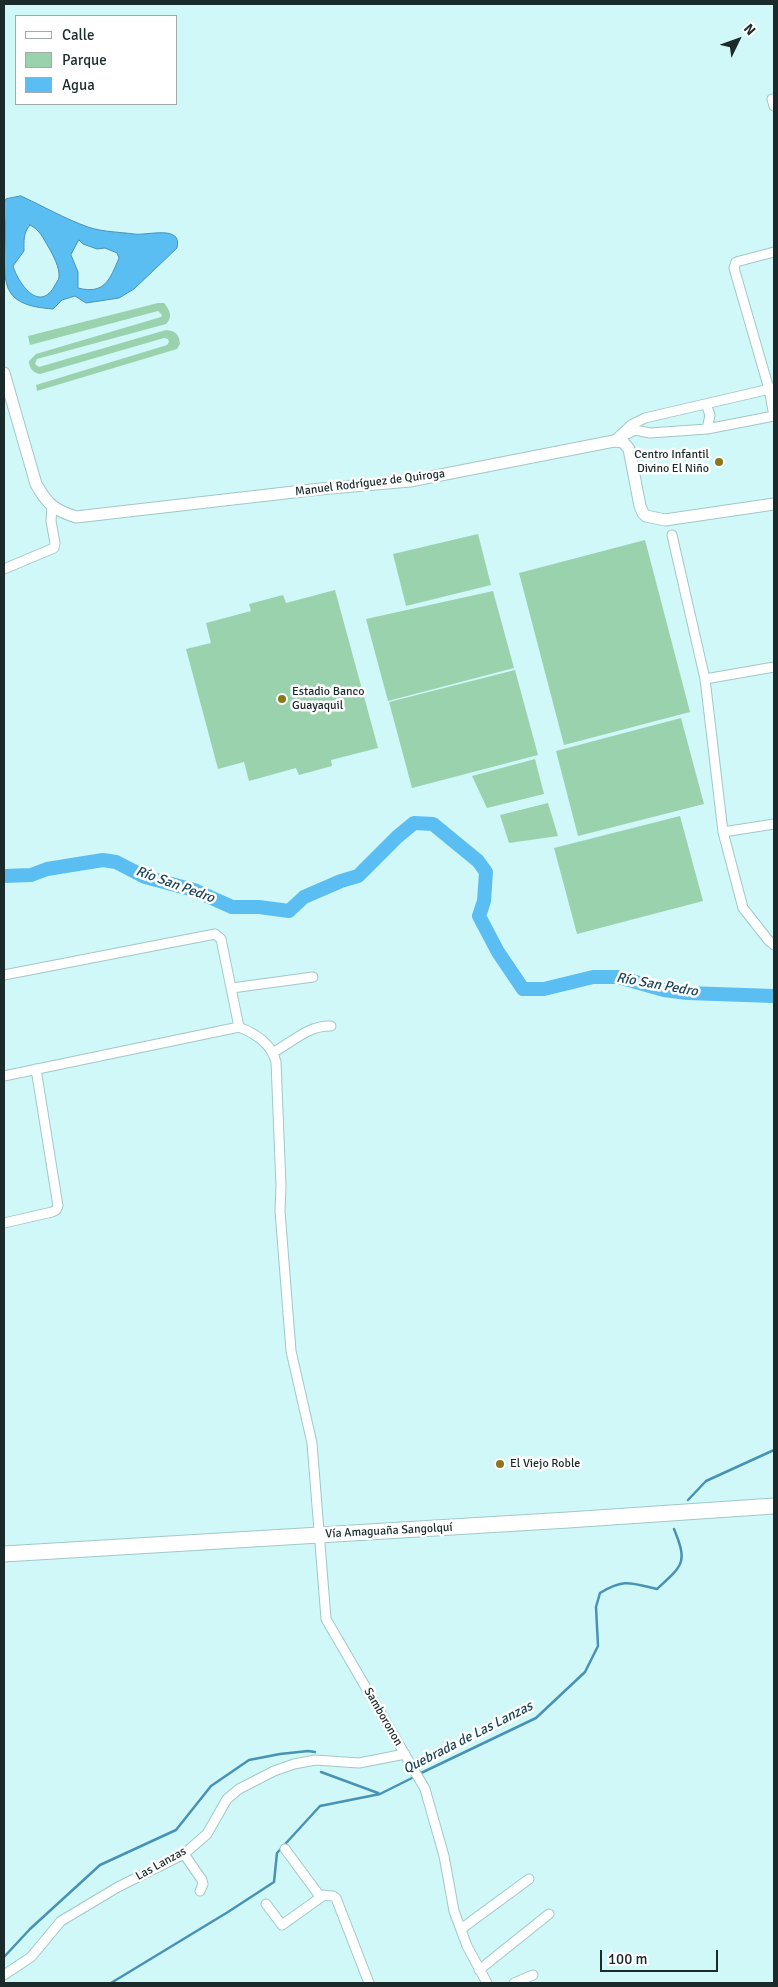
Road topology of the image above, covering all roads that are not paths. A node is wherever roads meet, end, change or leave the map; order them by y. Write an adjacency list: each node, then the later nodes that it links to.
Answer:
1 (774, 99): 2 (street)
2 (774, 106)
3 (774, 252): 5 (street)
4 (4, 372): 11 (street)
5 (772, 388): 6 (street); 7 (street)
6 (706, 404): 8 (street); 9 (street)
7 (774, 416): 8 (street)
8 (707, 429): 9 (street)
9 (614, 441): 10 (street); 11 (street, Manuel Rodríguez de Quiroga)
10 (774, 504)
11 (52, 507): 13 (street)
12 (672, 535): 15 (street)
13 (4, 569)
14 (774, 667): 15 (street)
15 (705, 679): 17 (street)
16 (774, 824): 17 (street)
17 (723, 832): 18 (street)
18 (774, 945)
19 (4, 975): 21 (street)
20 (313, 977): 21 (street)
21 (232, 988): 23 (street)
22 (331, 1026): 24 (street)
23 (239, 1027): 24 (street); 25 (street)
24 (274, 1052): 29 (street, Samboronon)
25 (36, 1069): 26 (street); 27 (street)
26 (4, 1076)
27 (4, 1223)
28 (774, 1506): 29 (highway, Vía Amaguaña Sangolquí)
29 (320, 1535): 30 (highway, Vía Amaguaña Sangolquí); 31 (street, Samboronon)
30 (4, 1554)
31 (406, 1757): 33 (street, Las Lanzas); 39 (street, Samboronon)
32 (285, 1849): 36 (street)
33 (184, 1854): 35 (street); 41 (street, Las Lanzas)
34 (529, 1879): 39 (street)
35 (200, 1892)
36 (324, 1896): 37 (street); 43 (street)
37 (266, 1904)
38 (549, 1914): 40 (street)
39 (460, 1929): 40 (street, Samboronon)
40 (479, 1970): 44 (street, Samboronon)
41 (4, 1975)
42 (533, 1975): 45 (street)
43 (369, 1983)
44 (486, 1983)
45 (514, 1983)

